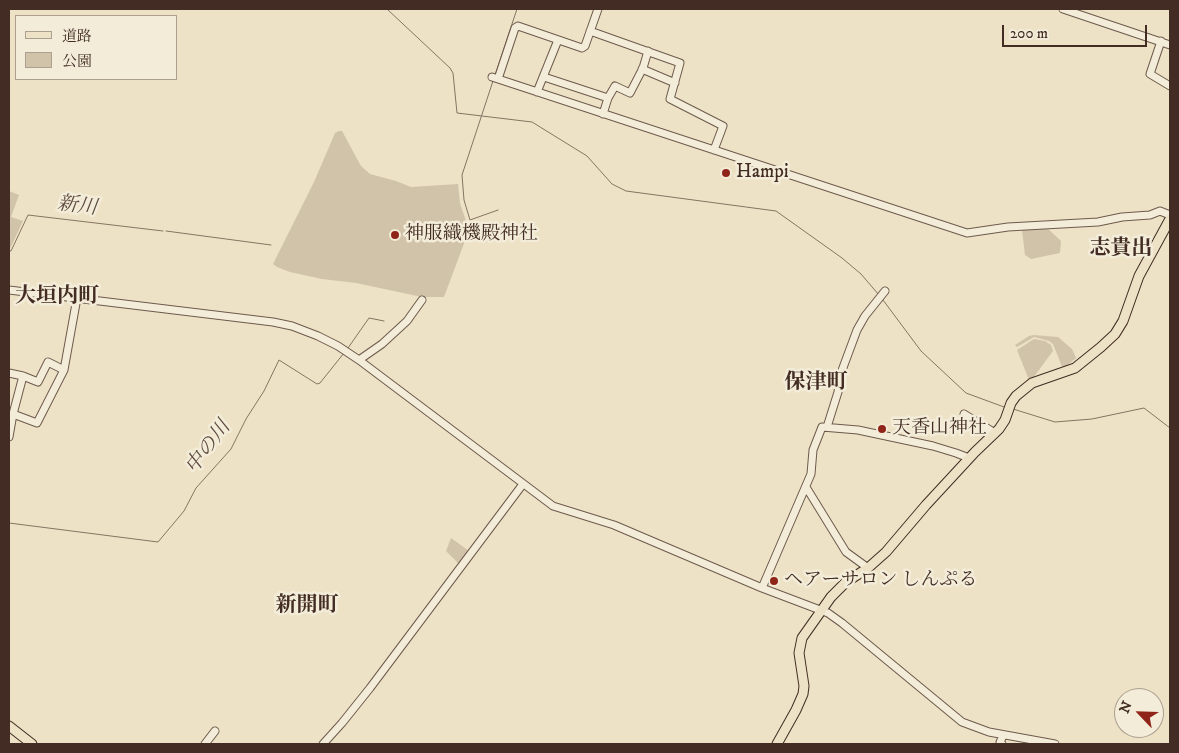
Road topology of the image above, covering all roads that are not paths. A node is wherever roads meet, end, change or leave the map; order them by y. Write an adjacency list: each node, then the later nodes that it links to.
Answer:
1 (598, 9): 3 (street)
2 (1063, 9): 5 (street)
3 (590, 31): 4 (street); 7 (street)
4 (558, 40): 9 (street); 12 (street)
5 (1161, 41): 6 (street); 11 (street)
6 (1170, 44)
7 (648, 51): 8 (street); 10 (street)
8 (642, 69): 10 (street); 13 (street)
9 (544, 77): 12 (street); 13 (street)
10 (675, 83): 15 (street)
11 (1170, 86)
12 (538, 92): 14 (street)
13 (608, 98): 14 (street)
14 (603, 114): 15 (street)
15 (714, 150): 16 (street)
16 (1170, 217): 28 (main road)
17 (9, 290): 19 (street)
18 (882, 295): 27 (street)
19 (77, 298): 21 (street); 22 (street)
20 (422, 300): 21 (street)
21 (359, 360): 31 (street)
22 (64, 370): 24 (street); 25 (street)
23 (9, 373): 24 (street)
24 (23, 376): 25 (street)
25 (14, 414): 29 (street)
26 (964, 414): 28 (street)
27 (827, 428): 30 (street); 32 (street)
28 (995, 433): 30 (main road)
29 (9, 437)
30 (969, 458): 33 (main road)
31 (523, 484): 34 (street); 42 (street)
32 (806, 487): 33 (street); 34 (street)
33 (868, 568): 35 (main road)
34 (762, 588): 35 (street)
35 (821, 610): 38 (street); 43 (main road)
36 (9, 726): 40 (main road)
37 (215, 731): 41 (street)
38 (1003, 736): 39 (street); 44 (street)
39 (1032, 742): 45 (street)
40 (32, 744)
41 (205, 744)
42 (323, 744)
43 (778, 744)
44 (1002, 744)
45 (1056, 744)

